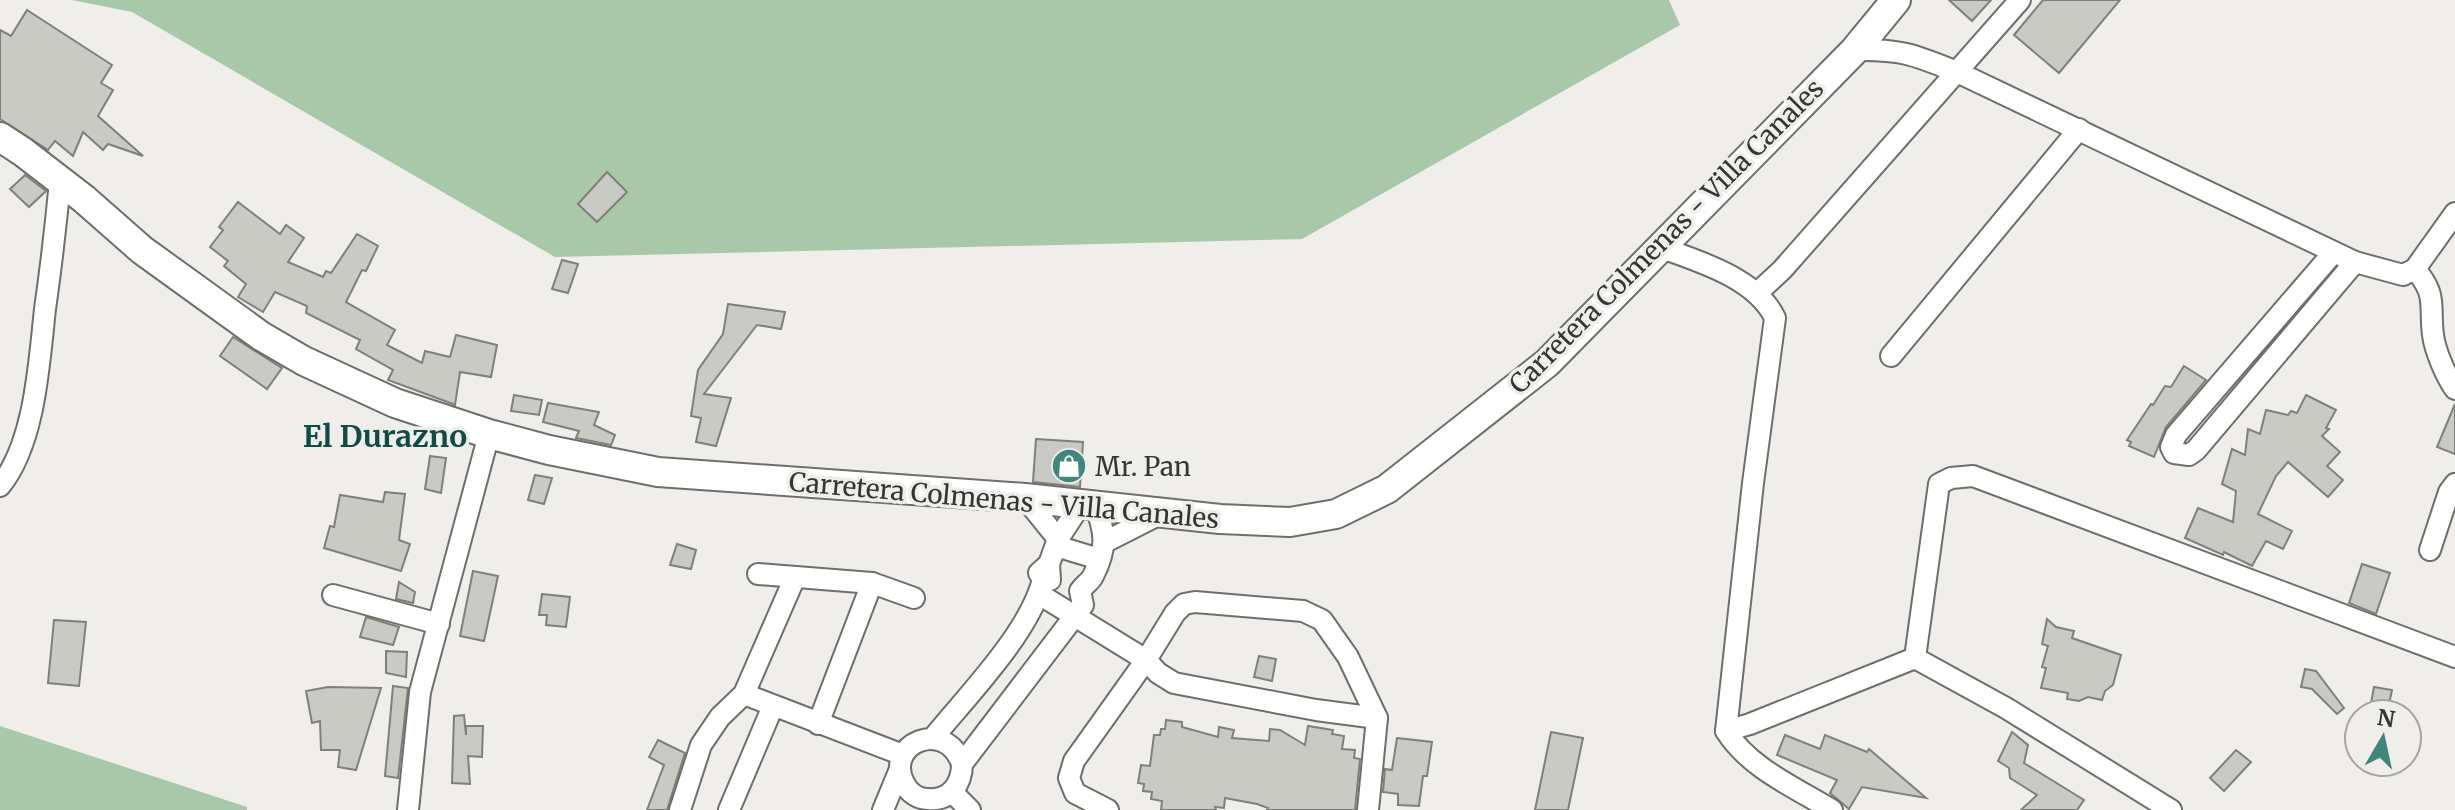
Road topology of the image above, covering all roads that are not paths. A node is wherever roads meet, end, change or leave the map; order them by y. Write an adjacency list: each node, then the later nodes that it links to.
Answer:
1 (1896, 0): 3 (street, Carretera Colmenas - Villa Canales)
2 (2020, 0): 4 (street)
3 (1855, 50): 4 (street); 9 (street, Carretera Colmenas - Villa Canales)
4 (1957, 72): 5 (street); 13 (street)
5 (2079, 129): 10 (street); 14 (street)
6 (0, 137): 7 (street, Carretera Colmenas - Villa Canales)
7 (60, 181): 16 (street, Carretera Colmenas - Villa Canales); 17 (street)
8 (2455, 213): 12 (street)
9 (1659, 247): 13 (street); 21 (street, Carretera Colmenas - Villa Canales)
10 (2333, 253): 11 (street); 11 (street)
11 (2355, 262): 12 (street)
12 (2415, 269): 15 (street)
13 (1757, 293): 39 (street)
14 (1891, 356)
15 (2455, 389)
16 (489, 434): 19 (street, Carretera Colmenas - Villa Canales); 31 (street)
17 (0, 486)
18 (2452, 496): 22 (street)
19 (1025, 498): 20 (street, Carretera Colmenas - Villa Canales); 24 (street)
20 (1088, 505): 21 (street, Carretera Colmenas - Villa Canales); 23 (street); 24 (street)
21 (1163, 512): 23 (street)
22 (2430, 550)
23 (1102, 551): 24 (street); 30 (street)
24 (1049, 565): 30 (street); 40 (street)
25 (758, 574): 26 (street)
26 (795, 577): 27 (street); 35 (street)
27 (872, 583): 29 (street); 38 (street)
28 (333, 595): 31 (street)
29 (914, 598)
30 (1079, 612): 34 (street); 42 (street)
31 (439, 624): 44 (street)
32 (2455, 657): 33 (street)
33 (1915, 658): 39 (street); 52 (street)
34 (1146, 660): 37 (street); 37 (street); 49 (street)
35 (744, 694): 36 (street); 45 (street)
36 (773, 706): 38 (street); 46 (street)
37 (1377, 718): 50 (street)
38 (818, 724): 41 (street)
39 (1726, 731): 51 (street)
40 (933, 738): 41 (street); 42 (street)
41 (902, 762): 43 (street); 47 (street)
42 (962, 764): 43 (street)
43 (952, 792): 48 (street)
44 (408, 810)
45 (680, 810)
46 (729, 810)
47 (883, 810)
48 (970, 810)
49 (1108, 810)
50 (1368, 810)
51 (1832, 810)
52 (2171, 810)

